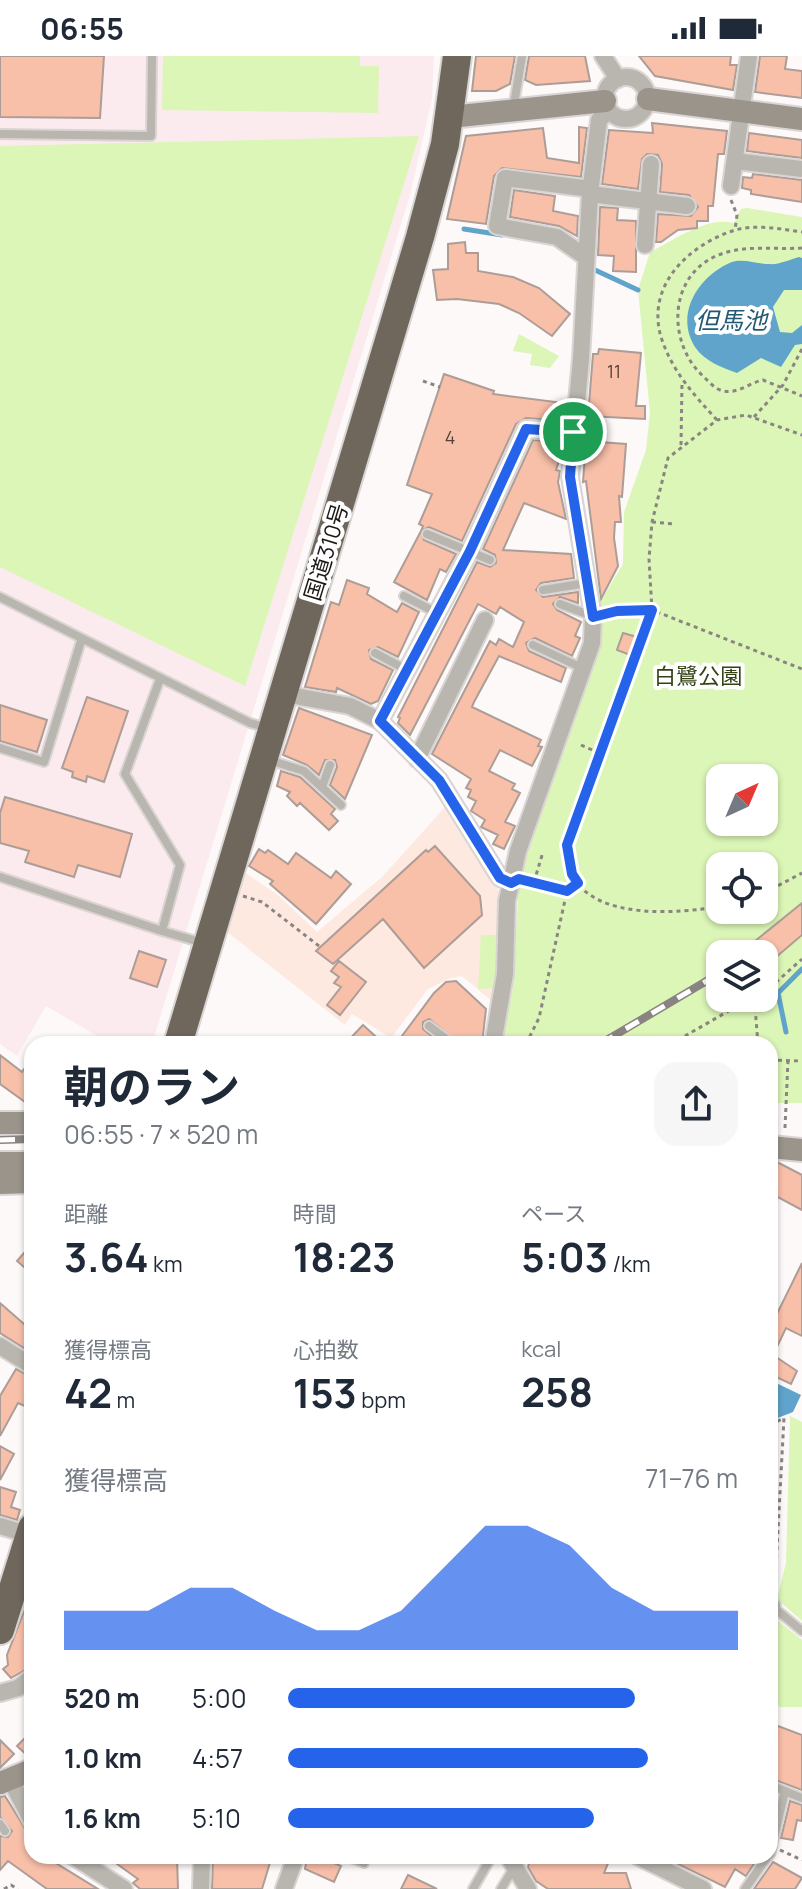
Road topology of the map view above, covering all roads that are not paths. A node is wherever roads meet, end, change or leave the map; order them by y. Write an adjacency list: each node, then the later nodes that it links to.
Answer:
1 (152, 56): 13 (lane)
2 (457, 56): 11 (highway, 国道310号)
3 (522, 56): 9 (lane)
4 (603, 56): 6 (street)
5 (749, 56): 10 (street)
6 (618, 79): 7 (street); 8 (street)
7 (648, 99): 8 (street); 10 (street)
8 (607, 106): 9 (street); 18 (street)
9 (513, 110): 11 (street)
10 (741, 112): 12 (street); 14 (street)
11 (450, 117): 41 (highway, 国道310号)
12 (802, 119)
13 (0, 134)
14 (735, 161): 16 (street); 17 (street)
15 (651, 164): 19 (street)
16 (802, 169)
17 (731, 186)
18 (591, 192): 19 (street); 22 (street); 22 (street)
19 (648, 201): 20 (street); 21 (street)
20 (687, 206)
21 (645, 245)
22 (584, 256): 23 (street)
23 (573, 432): 25 (street); 27 (street)
24 (427, 534): 25 (lane)
25 (470, 551): 26 (lane); 32 (street)
26 (490, 560)
27 (587, 583): 28 (lane); 33 (street)
28 (543, 590)
29 (404, 596): 32 (lane)
30 (0, 597): 35 (lane)
31 (560, 604): 33 (lane)
32 (437, 613): 39 (street)
33 (593, 617): 38 (street)
34 (485, 620): 46 (street)
35 (81, 641): 40 (lane); 44 (lane)
36 (533, 645): 38 (lane)
37 (375, 653): 39 (lane)
38 (583, 668): 51 (street)
39 (407, 670): 42 (street)
40 (160, 679): 43 (lane); 52 (lane)
41 (284, 694): 42 (street); 43 (highway, 国道310号)
42 (380, 721): 46 (street)
43 (273, 729): 45 (highway, 国道310号)
44 (0, 748)
45 (264, 758): 48 (lane); 53 (highway, 国道310号)
46 (417, 759): 51 (street)
47 (330, 765): 48 (lane)
48 (322, 787): 49 (lane)
49 (341, 805)
50 (0, 877): 52 (lane)
51 (511, 883): 57 (street)
52 (162, 931): 53 (lane)
53 (207, 944): 55 (highway, 国道310号)
54 (429, 1026): 56 (lane)
55 (180, 1036)
56 (442, 1036)
57 (495, 1036)
58 (0, 1123): 59 (street)
59 (24, 1123)
60 (0, 1163): 61 (street)
61 (24, 1163)
62 (24, 1182): 63 (street)
63 (0, 1183)
64 (0, 1346): 65 (street)
65 (24, 1361)
66 (0, 1526): 67 (street)
67 (24, 1531)
68 (24, 1549): 69 (highway)
69 (5, 1595): 71 (highway)
70 (778, 1607): 72 (lane)
71 (0, 1630)
72 (802, 1631)
73 (24, 1683): 74 (street)
74 (0, 1693)
75 (24, 1773): 76 (street)
76 (5, 1781): 80 (street)
77 (778, 1788): 78 (lane)
78 (785, 1791): 79 (lane); 81 (lane)
79 (802, 1798)
80 (24, 1809)
81 (778, 1822)
82 (85, 1864): 90 (street)
83 (202, 1864): 91 (street)
84 (293, 1864): 92 (street)
85 (487, 1864): 93 (lane)
86 (511, 1864): 94 (lane)
87 (514, 1864): 95 (street)
88 (653, 1864): 96 (street)
89 (763, 1864): 97 (lane)
90 (124, 1889)
91 (201, 1889)
92 (284, 1889)
93 (473, 1889)
94 (501, 1889)
95 (528, 1889)
96 (703, 1889)
97 (745, 1889)

